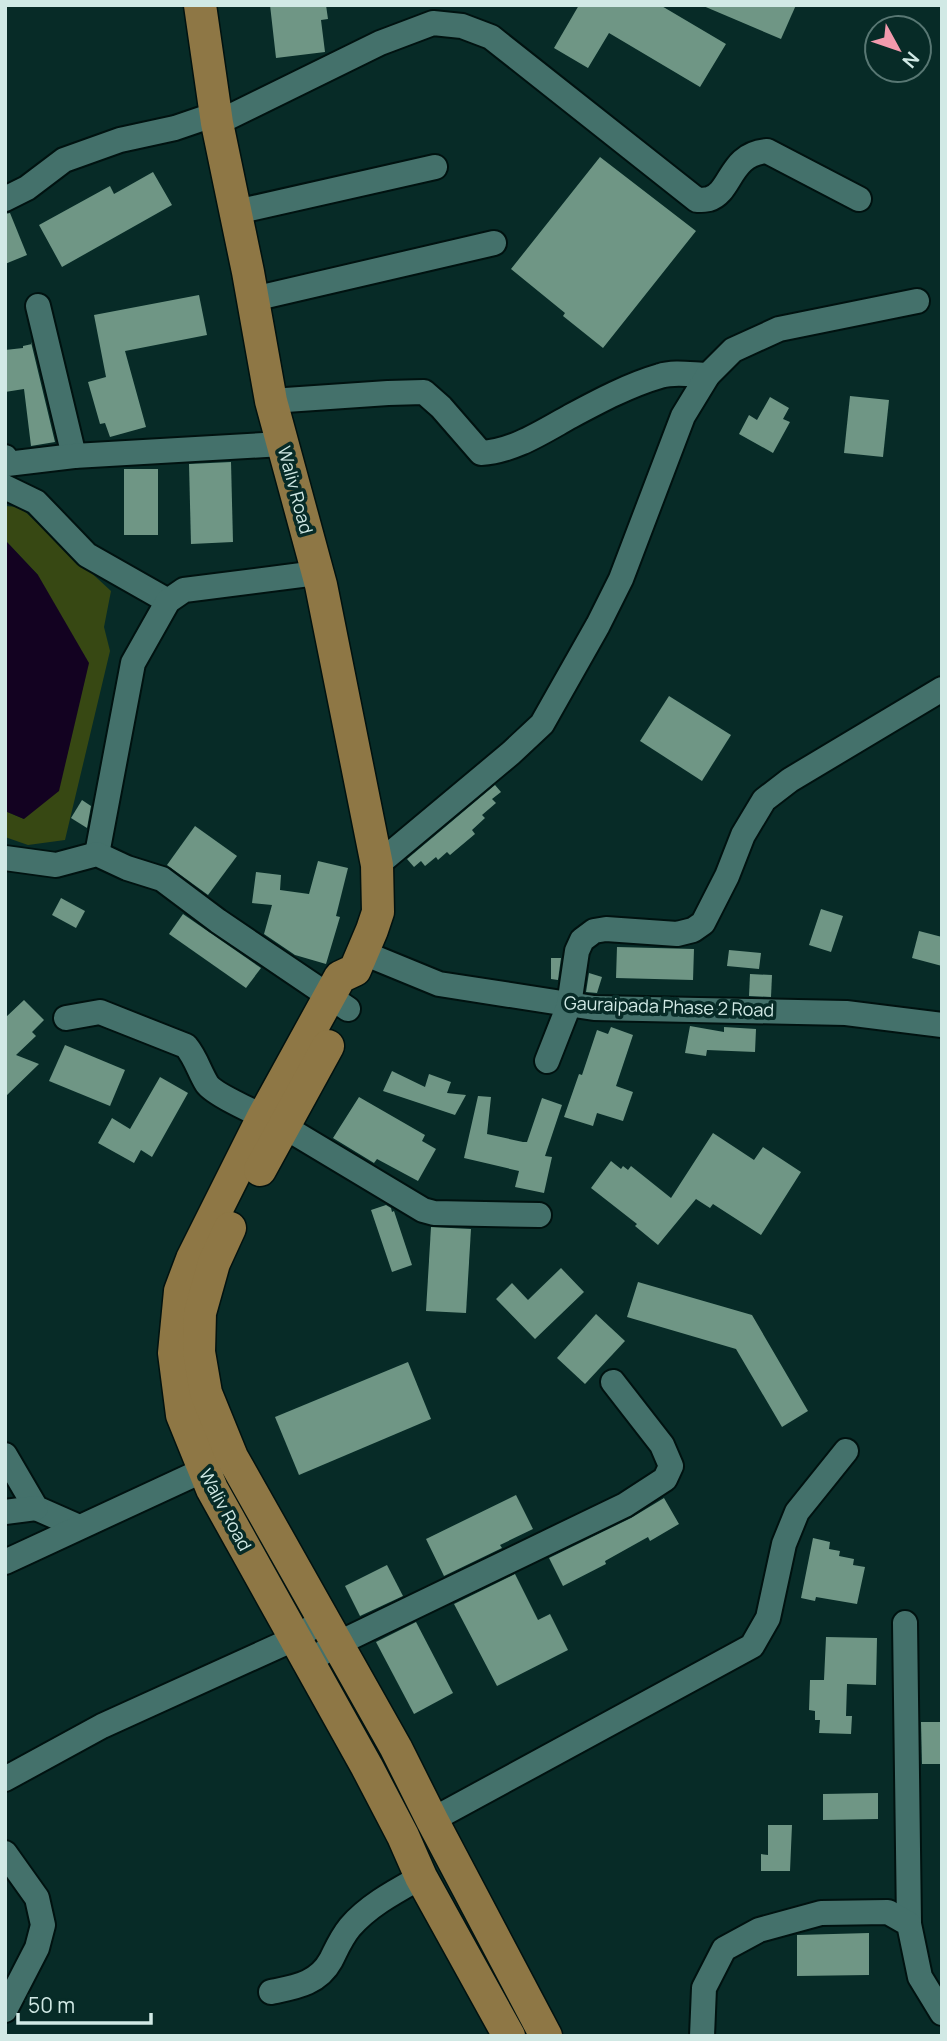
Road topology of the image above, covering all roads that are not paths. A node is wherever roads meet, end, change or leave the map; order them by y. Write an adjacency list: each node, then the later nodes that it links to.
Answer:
1 (200, 5): 2 (main road, Waliv Road)
2 (216, 119): 4 (street); 5 (street); 6 (main road, Waliv Road)
3 (435, 166): 6 (street)
4 (5, 199)
5 (859, 199)
6 (236, 212): 8 (main road, Waliv Road)
7 (494, 243): 8 (street)
8 (253, 299): 12 (main road, Waliv Road)
9 (917, 301): 11 (street)
10 (38, 306): 14 (street)
11 (708, 374): 12 (street); 22 (street)
12 (271, 401): 13 (main road, Waliv Road)
13 (282, 444): 14 (street); 17 (main road, Waliv Road)
14 (74, 456): 15 (street)
15 (5, 457)
16 (5, 486): 18 (street)
17 (317, 573): 18 (street); 22 (main road, Waliv Road)
18 (167, 601): 20 (street)
19 (942, 689): 25 (street)
20 (97, 854): 21 (street); 24 (street)
21 (5, 858)
22 (377, 865): 23 (main road, Waliv Road)
23 (358, 961): 24 (main road, Waliv Road); 25 (street, Gauraipada Phase 2 Road)
24 (339, 1003): 29 (main road, Waliv Road)
25 (569, 1005): 27 (street, Gauraipada Phase 2 Road); 28 (street)
26 (66, 1018): 29 (street)
27 (942, 1025)
28 (547, 1061)
29 (273, 1121): 30 (street); 34 (main road, Waliv Road); 35 (main road, Waliv Road)
30 (539, 1215)
31 (613, 1382): 41 (street)
32 (846, 1451): 44 (street)
33 (5, 1455): 36 (street)
34 (232, 1457): 35 (street); 41 (main road, Waliv Road)
35 (203, 1471): 38 (street); 42 (main road, Waliv Road)
36 (36, 1508): 37 (street); 38 (street)
37 (5, 1512)
38 (79, 1527): 39 (street)
39 (5, 1562)
40 (905, 1623): 47 (street)
41 (332, 1631): 42 (street); 44 (main road, Waliv Road)
42 (302, 1650): 43 (street); 46 (main road, Waliv Road)
43 (5, 1779)
44 (432, 1820): 52 (main road, Waliv Road)
45 (5, 1853): 49 (street)
46 (421, 1877): 48 (street); 51 (main road, Waliv Road)
47 (909, 1924): 50 (street); 53 (street)
48 (271, 1992)
49 (5, 2010)
50 (942, 2013)
51 (509, 2036)
52 (546, 2036)
53 (702, 2036)

